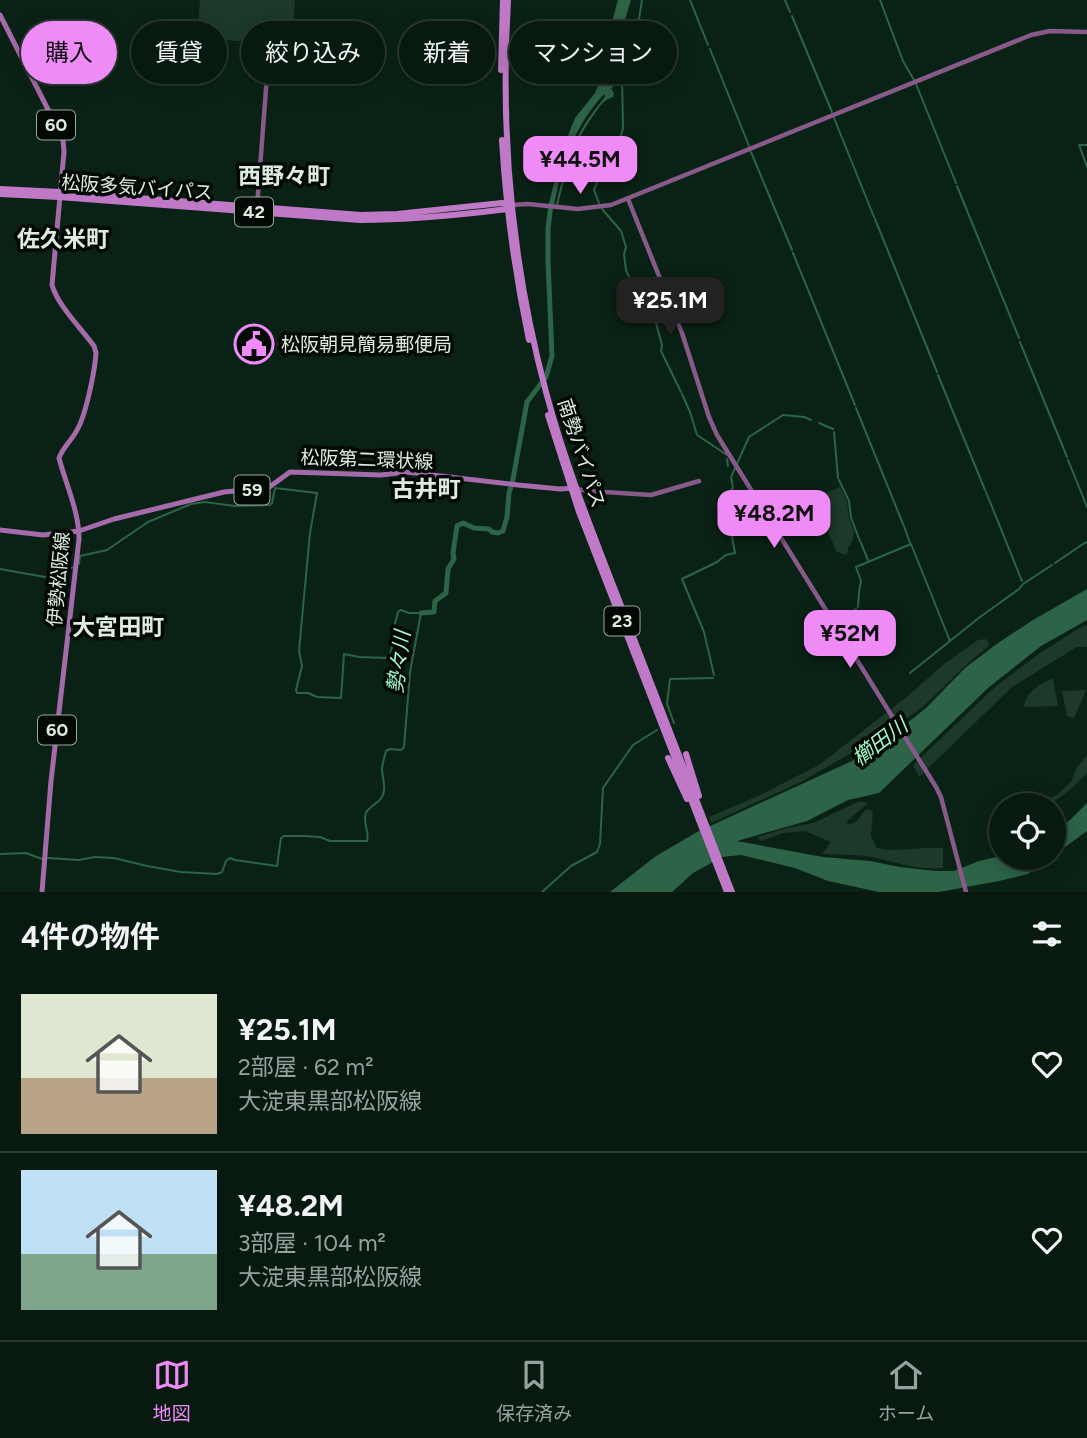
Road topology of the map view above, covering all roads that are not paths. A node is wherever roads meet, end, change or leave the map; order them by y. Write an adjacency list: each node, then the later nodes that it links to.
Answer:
1 (506, 0): 9 (highway, 南勢バイパス / 23)
2 (0, 15): 7 (main road, 伊勢松阪線 / 60)
3 (1087, 32): 8 (main road)
4 (266, 84): 10 (main road)
5 (0, 189): 7 (highway, 松阪多気バイパス / 42)
6 (0, 194): 7 (highway, 松阪多気バイパス / 42)
7 (60, 194): 10 (highway, 松阪多気バイパス / 42); 14 (main road, 伊勢松阪線 / 60)
8 (628, 199): 9 (main road); 21 (main road)
9 (509, 206): 10 (highway, 松阪多気バイパス / 42); 12 (highway, 南勢バイパス / 23)
10 (257, 209)
11 (699, 481): 12 (main road)
12 (573, 489): 14 (main road, 松阪第二環状線 / 59); 17 (highway, 南勢バイパス / 23)
13 (0, 530): 14 (main road, 松阪第二環状線 / 59)
14 (79, 531): 18 (main road, 伊勢松阪線 / 60)
15 (686, 754): 17 (highway)
16 (668, 758): 17 (highway)
17 (698, 813): 19 (highway, 南勢バイパス / 23); 20 (highway, 南勢バイパス / 23)
18 (42, 892)
19 (727, 892)
20 (732, 892)
21 (966, 892)

